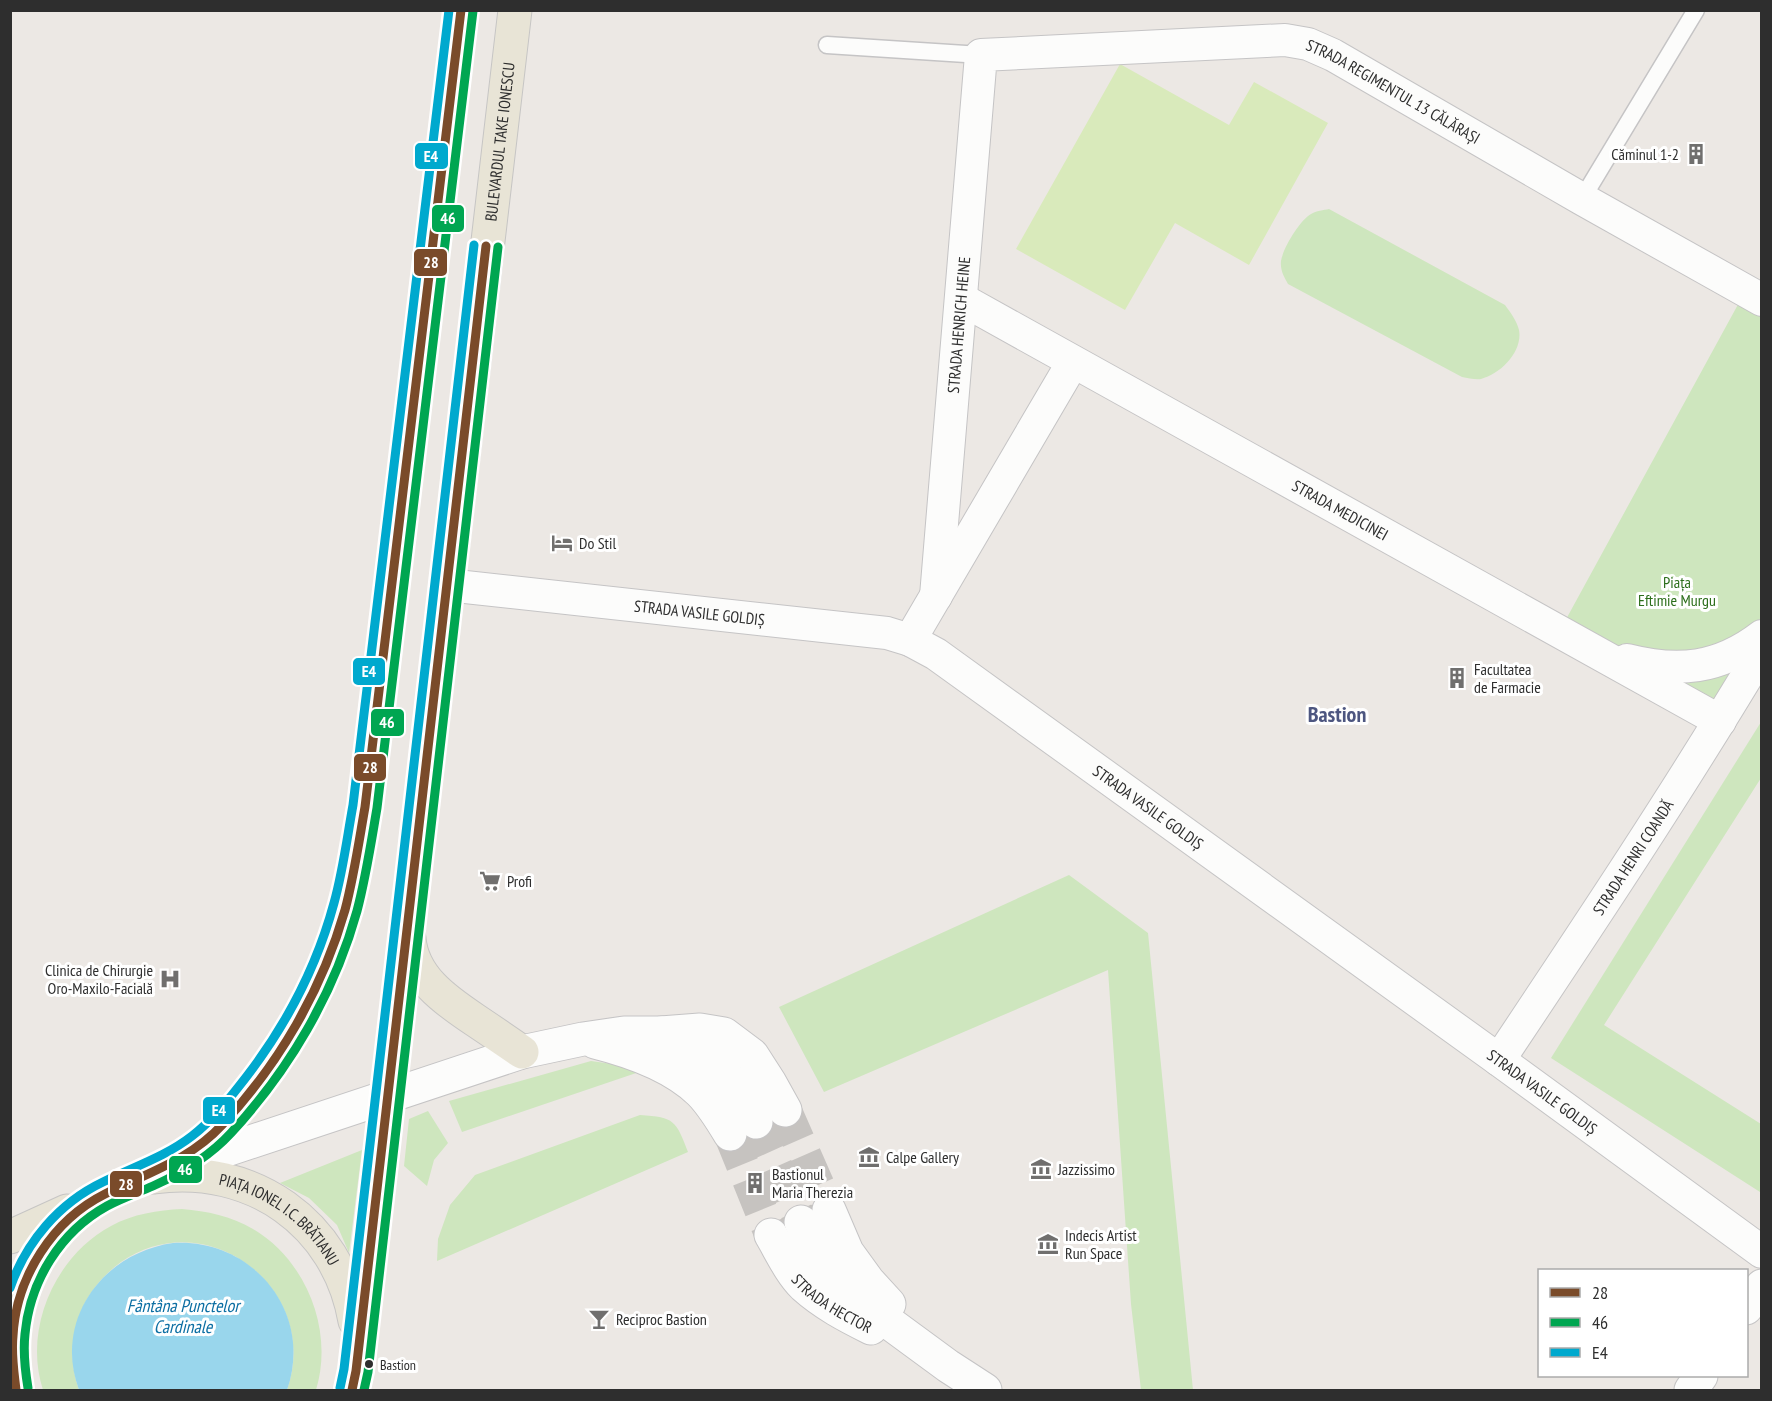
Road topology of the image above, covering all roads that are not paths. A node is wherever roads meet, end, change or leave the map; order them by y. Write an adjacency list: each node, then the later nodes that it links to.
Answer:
1 (461, 10): 22 (main road)
2 (515, 10): 10 (main road, BULEVARDUL TAKE IONESCU)
3 (1696, 10): 6 (lane)
4 (827, 45): 5 (lane)
5 (981, 55): 6 (street, STRADA REGIMENTUL 13 CĂLĂRAȘI); 7 (street, STRADA HENRICH HEINE)
6 (1582, 199): 8 (street, STRADA REGIMENTUL 13 CĂLĂRAȘI)
7 (961, 299): 9 (street, STRADA MEDICINEI); 11 (street, STRADA HENRICH HEINE)
8 (1761, 300)
9 (1073, 362): 11 (street); 14 (street, STRADA MEDICINEI)
10 (447, 585): 13 (street, STRADA VASILE GOLDIȘ); 17 (main road, BULEVARDUL TAKE IONESCU)
11 (936, 596): 13 (street)
12 (1761, 636): 14 (street)
13 (910, 640): 20 (street, STRADA VASILE GOLDIȘ)
14 (1587, 646): 16 (street, STRADA MEDICINEI)
15 (1761, 651): 16 (street, STRADA HENRI COANDĂ)
16 (1720, 721): 20 (street, STRADA HENRI COANDĂ)
17 (410, 904): 19 (main road); 21 (main road, BULEVARDUL TAKE IONESCU)
18 (583, 1039): 18 (main road); 19 (main road)
19 (522, 1052): 21 (main road)
20 (1500, 1060): 26 (street, STRADA VASILE GOLDIȘ)
21 (388, 1097): 22 (main road, PIAȚA IONEL I.C. BRĂTIANU); 29 (main road, PIAȚA IONEL I.C. BRĂTIANU)
22 (118, 1188): 25 (main road, PIAȚA IONEL I.C. BRĂTIANU); 29 (main road, PIAȚA IONEL I.C. BRĂTIANU); 32 (main road, PIAȚA IONEL I.C. BRĂTIANU)
23 (815, 1216): 30 (main road, STRADA HECTOR)
24 (771, 1235): 30 (main road, STRADA HECTOR)
25 (10, 1237)
26 (1761, 1252)
27 (1761, 1286): 28 (main road)
28 (1748, 1305)
29 (357, 1356): 33 (main road, PIAȚA IONEL I.C. BRĂTIANU)
30 (948, 1366): 34 (main road, STRADA HECTOR)
31 (1700, 1377): 35 (main road)
32 (16, 1390)
33 (353, 1390)
34 (985, 1390)
35 (1691, 1390)

